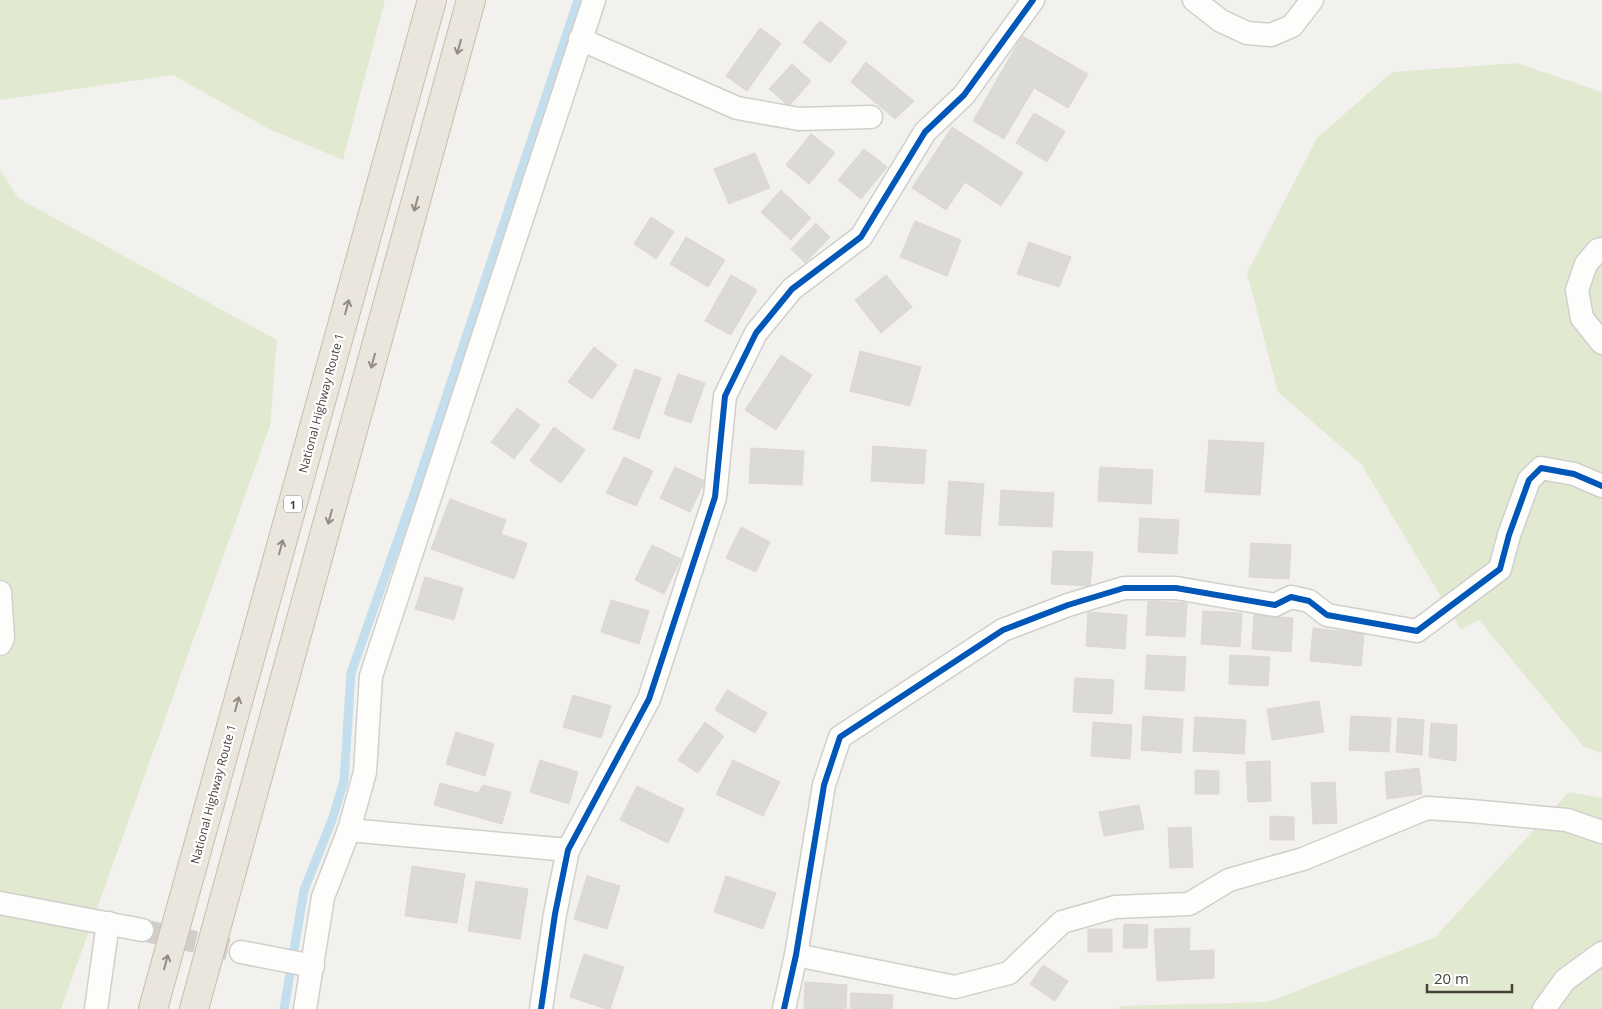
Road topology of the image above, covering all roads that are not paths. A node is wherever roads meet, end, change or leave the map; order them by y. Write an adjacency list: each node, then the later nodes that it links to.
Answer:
1 (432, 0): 25 (highway, National Highway Route 1 / 1, one-way to 1)
2 (471, 0): 26 (highway, one-way to 26)
3 (594, 0): 7 (street)
4 (1032, 0): 16 (street)
5 (1194, 0): 6 (street)
6 (1312, 0)
7 (580, 40): 8 (street); 14 (street)
8 (871, 117)
9 (1602, 249): 10 (street)
10 (1602, 343)
11 (1602, 486): 22 (street)
12 (0, 592): 13 (street)
13 (0, 644)
14 (349, 830): 16 (street); 23 (street)
15 (1602, 832): 22 (street)
16 (568, 850): 28 (street)
17 (0, 903): 18 (street)
18 (108, 923): 19 (street); 24 (street)
19 (142, 930)
20 (241, 952): 23 (street)
21 (1602, 953): 30 (street)
22 (796, 954): 29 (street)
23 (313, 966): 27 (street)
24 (96, 1009)
25 (153, 1009)
26 (194, 1009)
27 (305, 1009)
28 (541, 1009)
29 (784, 1009)
30 (1544, 1009)

